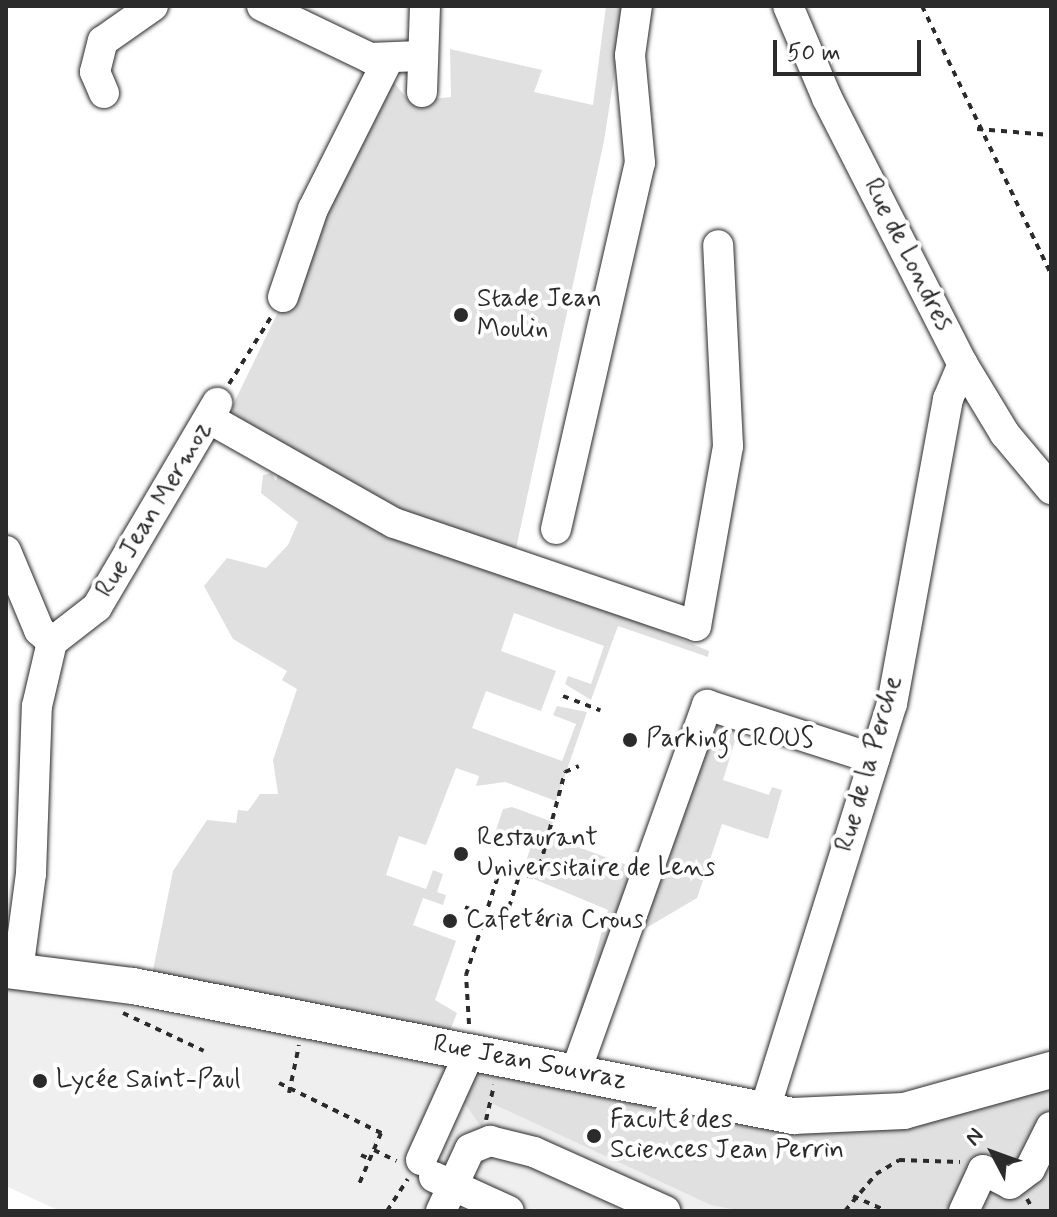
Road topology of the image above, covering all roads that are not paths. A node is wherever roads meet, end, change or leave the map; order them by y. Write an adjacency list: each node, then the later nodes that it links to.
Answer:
1 (153, 6): 9 (street)
2 (262, 6): 7 (street)
3 (425, 6): 6 (street)
4 (637, 6): 14 (street)
5 (788, 6): 12 (street, Rue de Londres)
6 (420, 56): 7 (street); 8 (street)
7 (388, 60): 11 (street)
8 (422, 92)
9 (104, 93)
10 (718, 245): 16 (street, Rue Jean Mermoz)
11 (283, 297)
12 (963, 364): 13 (street, Rue de Londres); 17 (street, Rue de la Perche)
13 (1051, 489)
14 (556, 529)
15 (6, 551): 16 (street)
16 (52, 642): 18 (street)
17 (874, 759): 21 (street); 23 (street, Rue de la Perche)
18 (18, 873): 19 (street)
19 (12, 970): 20 (main road, Rue Jean Souvraz)
20 (485, 1053): 21 (main road, Rue Jean Souvraz); 25 (street)
21 (576, 1071): 23 (main road, Rue Jean Souvraz)
22 (1050, 1077): 23 (main road, Rue Jean Souvraz)
23 (764, 1112)
24 (1051, 1127): 28 (street)
25 (451, 1189): 26 (street); 27 (street)
26 (509, 1211)
27 (665, 1211)
28 (964, 1211)

